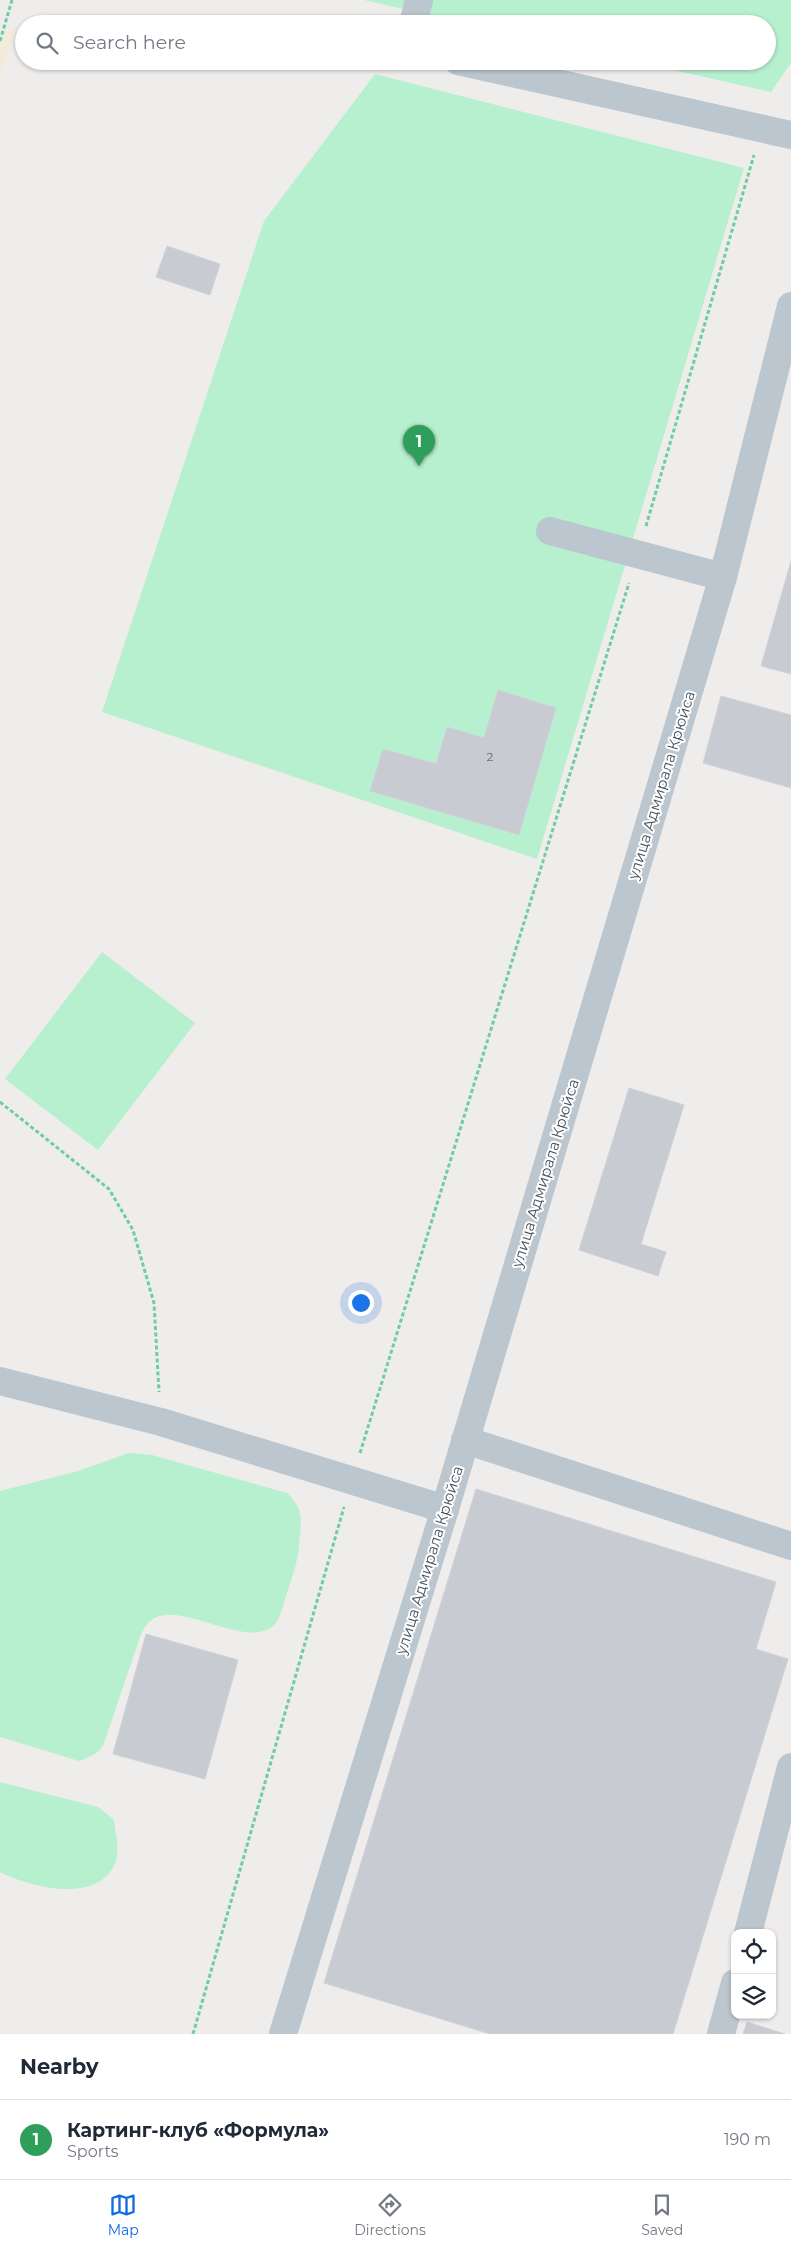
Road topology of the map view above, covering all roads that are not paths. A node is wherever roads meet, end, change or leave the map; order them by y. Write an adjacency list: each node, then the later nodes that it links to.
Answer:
1 (419, 0): 2 (street)
2 (415, 15)
3 (499, 70): 4 (street)
4 (791, 135)
5 (791, 306): 7 (street, улица Адмирала Крюйса)
6 (550, 531): 7 (street)
7 (723, 577): 9 (street, улица Адмирала Крюйса)
8 (0, 1381): 10 (street)
9 (466, 1440): 10 (street, улица Адмирала Крюйса); 11 (street)
10 (445, 1509): 15 (street, улица Адмирала Крюйса)
11 (791, 1546)
12 (791, 1767): 13 (street)
13 (749, 1929)
14 (731, 1999): 16 (street)
15 (282, 2034)
16 (722, 2034)

